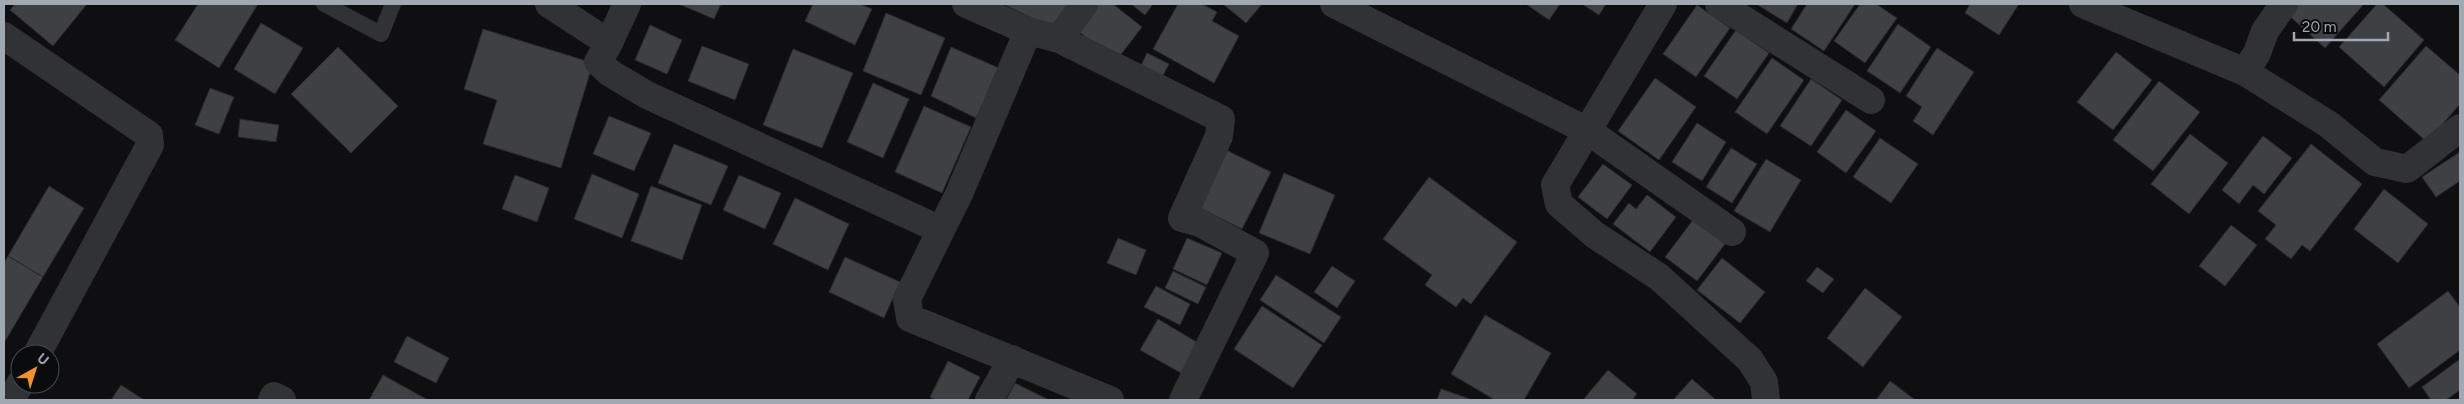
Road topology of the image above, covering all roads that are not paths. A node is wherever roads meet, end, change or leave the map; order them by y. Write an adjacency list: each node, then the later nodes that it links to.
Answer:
1 (324, 4): 2 (lane)
2 (393, 4)
3 (550, 4): 15 (street)
4 (627, 4): 15 (street)
5 (966, 4): 12 (street)
6 (1084, 4): 14 (street)
7 (1334, 4): 19 (street)
8 (1663, 4): 19 (street)
9 (1719, 4): 17 (street)
10 (2083, 4): 16 (street)
11 (2284, 4): 16 (street)
12 (1028, 31): 14 (street); 20 (street)
13 (4, 36): 22 (street)
14 (1060, 39): 28 (street)
15 (609, 43): 20 (street)
16 (2245, 72): 18 (street)
17 (1871, 100)
18 (2460, 128)
19 (1588, 131): 21 (street); 29 (street)
20 (941, 230): 23 (street)
21 (1732, 232)
22 (41, 344)
23 (1012, 359): 26 (street); 27 (street)
24 (272, 400): 25 (street)
25 (282, 400)
26 (990, 400)
27 (1110, 400)
28 (1182, 400)
29 (1766, 400)

